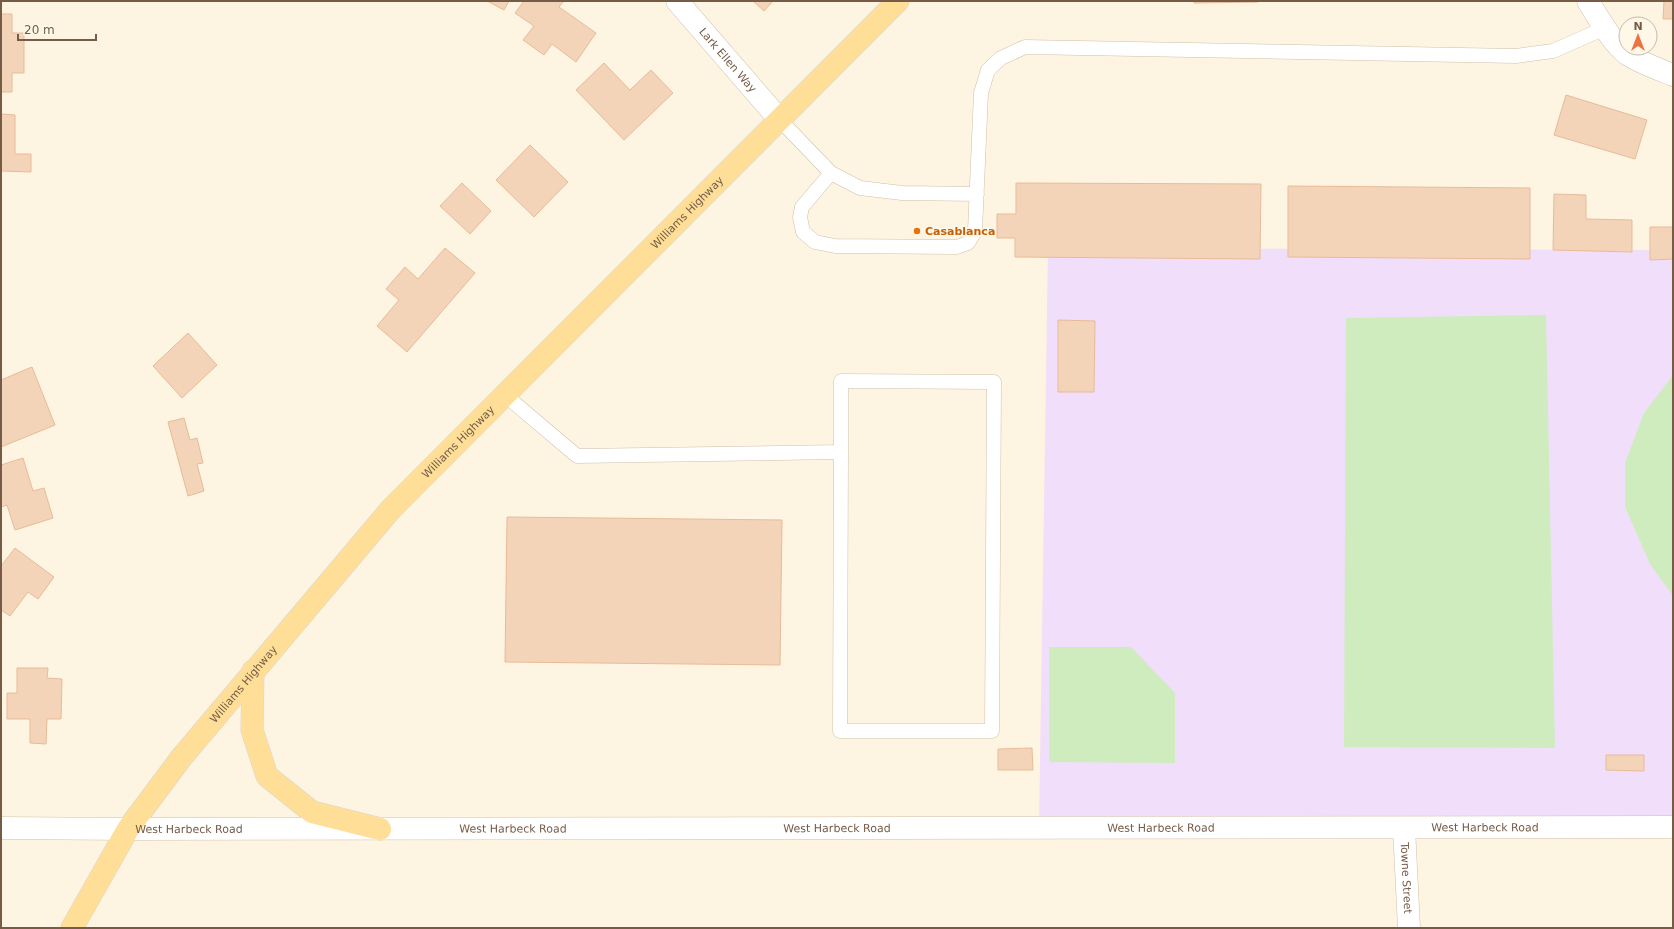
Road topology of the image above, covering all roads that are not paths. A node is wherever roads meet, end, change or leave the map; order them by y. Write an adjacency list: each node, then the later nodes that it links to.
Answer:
1 (678, 1): 6 (street, Lark Ellen Way)
2 (898, 1): 6 (main road, Williams Highway)
3 (1588, 1): 4 (street)
4 (1605, 28): 5 (street); 8 (lane)
5 (1673, 75)
6 (779, 119): 7 (lane); 9 (main road, Williams Highway)
7 (831, 173): 8 (lane); 8 (lane)
8 (977, 194)
9 (505, 395): 10 (lane); 11 (main road, Williams Highway)
10 (841, 452): 10 (lane)
11 (253, 672): 15 (main road, Williams Highway); 16 (main road)
12 (1673, 827): 14 (street, West Harbeck Road)
13 (1, 828): 15 (street, West Harbeck Road)
14 (1404, 828): 16 (street, West Harbeck Road); 18 (street, Towne Street)
15 (128, 829): 16 (street, West Harbeck Road); 17 (main road, Williams Highway)
16 (380, 829)
17 (72, 928)
18 (1409, 928)

